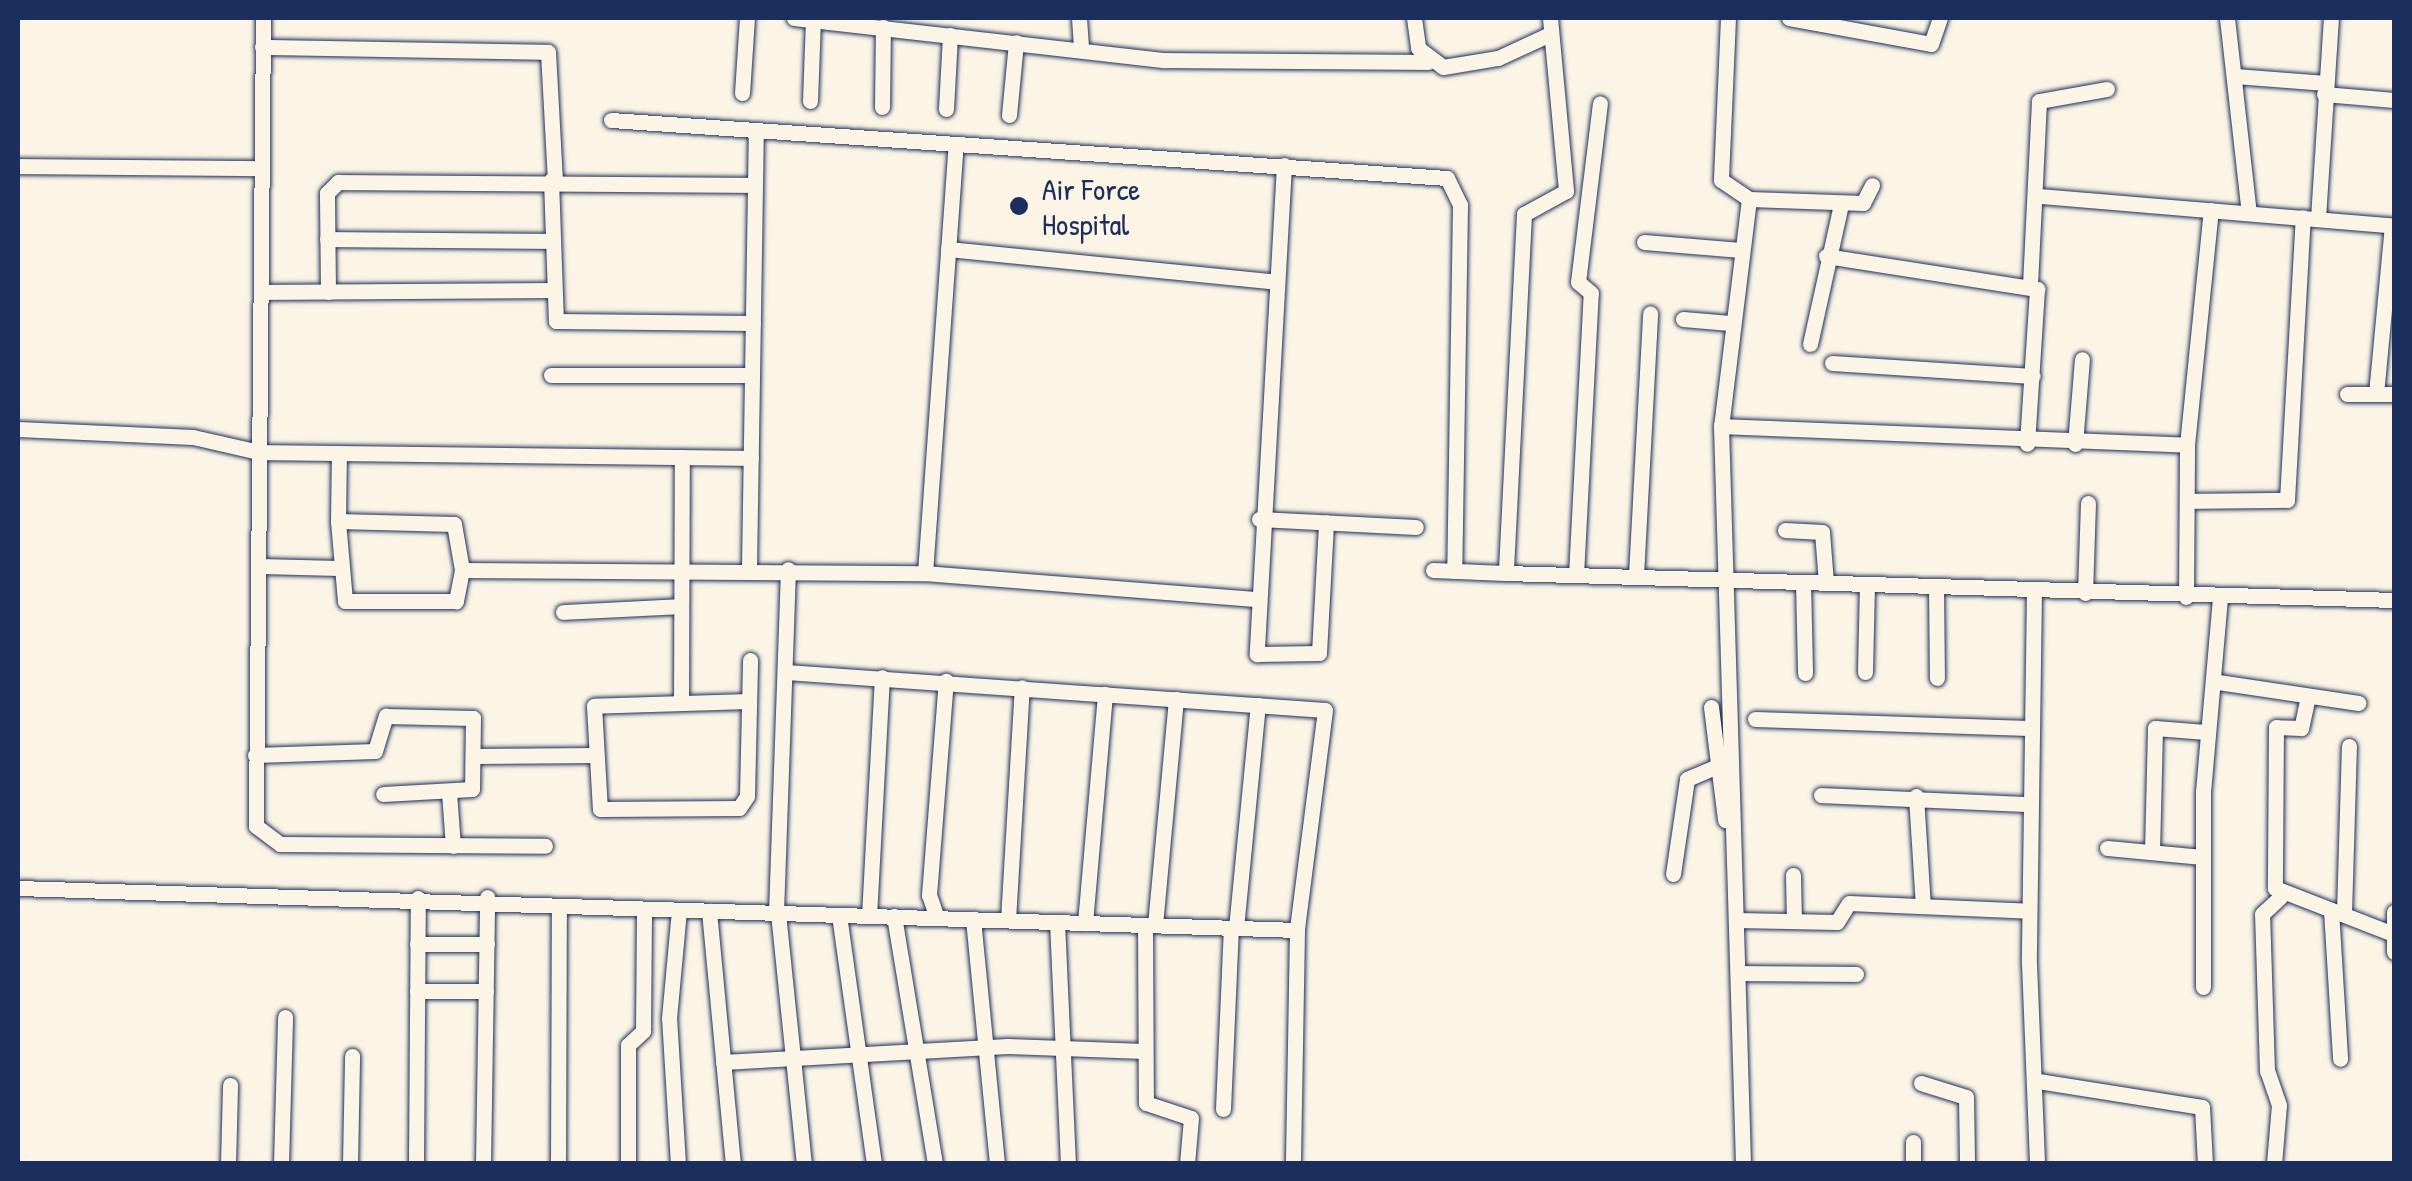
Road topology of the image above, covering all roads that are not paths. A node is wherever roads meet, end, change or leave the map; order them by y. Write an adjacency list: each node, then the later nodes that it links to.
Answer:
1 (263, 18): 16 (street)
2 (746, 18): 22 (street)
3 (794, 18): 11 (street)
4 (1080, 18): 17 (street)
5 (1414, 18): 18 (street)
6 (1728, 18): 39 (street)
7 (1789, 18): 8 (street)
8 (1940, 18)
9 (2227, 18): 19 (street)
10 (2331, 18): 20 (street)
11 (807, 19): 13 (street); 24 (street)
12 (1550, 26): 18 (street); 94 (street)
13 (883, 28): 14 (street); 26 (street)
14 (950, 35): 15 (street); 27 (street)
15 (1016, 42): 17 (street); 28 (street)
16 (262, 47): 34 (street); 35 (street)
17 (1080, 50): 18 (street)
18 (1428, 62)
19 (2234, 76): 20 (street); 42 (street)
20 (2325, 88): 23 (street); 43 (street)
21 (2107, 89): 38 (street)
22 (742, 93)
23 (2394, 100)
24 (810, 101)
25 (1600, 103): 95 (street)
26 (882, 107)
27 (946, 109)
28 (1009, 115)
29 (611, 120): 30 (street)
30 (756, 130): 31 (street); 36 (street)
31 (956, 144): 32 (street); 48 (street)
32 (1284, 165): 51 (street); 92 (street)
33 (18, 166): 34 (street)
34 (261, 168): 54 (street)
35 (553, 180): 36 (street); 45 (street); 46 (street)
36 (756, 185): 59 (street)
37 (1872, 186): 40 (street)
38 (2040, 196): 41 (street); 52 (street)
39 (1748, 199): 40 (street); 49 (street)
40 (1841, 204): 50 (street)
41 (2211, 210): 42 (street); 73 (street)
42 (2249, 213): 43 (street)
43 (2310, 218): 44 (street); 78 (street)
44 (2393, 226): 67 (street)
45 (327, 239): 46 (street); 55 (street)
46 (550, 241): 53 (street)
47 (1644, 242): 49 (street)
48 (948, 249): 51 (street); 93 (street)
49 (1741, 250): 58 (street)
50 (1826, 256): 52 (street); 60 (street)
51 (1276, 282): 80 (street)
52 (2030, 285): 65 (street)
53 (550, 290): 55 (street); 59 (street)
54 (260, 292): 55 (street); 74 (street)
55 (328, 292)
56 (1650, 313): 96 (street)
57 (1683, 319): 58 (street)
58 (1730, 322): 69 (street)
59 (753, 323): 64 (street)
60 (1810, 344)
61 (2082, 360): 72 (street)
62 (1832, 363): 65 (street)
63 (551, 375): 64 (street)
64 (752, 375): 77 (street)
65 (2032, 376): 71 (street)
66 (2347, 394): 67 (street)
67 (2376, 394): 68 (street)
68 (2394, 394)
69 (1721, 426): 71 (street); 97 (street)
70 (18, 429): 74 (street)
71 (2027, 444): 72 (street)
72 (2076, 444): 73 (street)
73 (2187, 445): 78 (street)
74 (260, 452): 75 (street); 85 (street)
75 (338, 453): 76 (street); 81 (street)
76 (682, 457): 77 (street); 87 (street)
77 (751, 458): 88 (street)
78 (2187, 501): 104 (street)
79 (2088, 502): 103 (street)
80 (1259, 519): 82 (street); 106 (street)
81 (338, 520): 86 (street); 90 (street)
82 (1326, 522): 83 (street); 106 (street)
83 (1416, 527)
84 (1785, 530): 99 (street)
85 (258, 566): 86 (street); 131 (street)
86 (341, 568): 90 (street)
87 (680, 568): 88 (street); 90 (street); 108 (street)
88 (750, 568): 89 (street)
89 (788, 569): 93 (street); 111 (street)
90 (462, 570)
91 (1433, 570): 92 (street)
92 (1454, 571): 94 (street)
93 (926, 573): 106 (street)
94 (1506, 573): 95 (street)
95 (1576, 575): 96 (street)
96 (1636, 575): 97 (street)
97 (1725, 579): 98 (street); 167 (street)
98 (1803, 582): 99 (street); 113 (street)
99 (1826, 583): 100 (street)
100 (1867, 585): 101 (street); 112 (street)
101 (1936, 587): 102 (street); 115 (street)
102 (2034, 591): 103 (street); 128 (street)
103 (2085, 593): 104 (street)
104 (2186, 596): 105 (street)
105 (2220, 597): 107 (street); 117 (street)
106 (1256, 600)
107 (2394, 600)
108 (680, 606): 109 (street); 123 (street)
109 (562, 612)
110 (750, 660): 122 (street)
111 (786, 672): 114 (street); 160 (street)
112 (1864, 672)
113 (1805, 673)
114 (882, 676): 116 (street); 162 (street)
115 (1937, 678)
116 (946, 682): 118 (street); 164 (street)
117 (2218, 682): 120 (street); 129 (street)
118 (1022, 687): 119 (street); 166 (street)
119 (1105, 694): 121 (street); 170 (street)
120 (2308, 696): 124 (street); 150 (street)
121 (1176, 699): 125 (street); 171 (street)
122 (749, 701): 123 (street); 132 (street)
123 (680, 702): 132 (street)
124 (2358, 704)
125 (1258, 705): 172 (street); 173 (street)
126 (1711, 707): 134 (street)
127 (1755, 719): 128 (street)
128 (2029, 728): 139 (street)
129 (2206, 732): 144 (street); 145 (street)
130 (2348, 746): 158 (street)
131 (255, 755): 133 (street); 141 (street)
132 (596, 755): 133 (street)
133 (474, 756): 135 (street)
134 (1718, 766): 140 (street); 146 (street)
135 (449, 792): 136 (street); 141 (street)
136 (383, 794)
137 (1821, 794): 138 (street)
138 (1916, 796): 139 (street); 153 (street)
139 (2029, 804): 157 (street)
140 (1728, 844)
141 (453, 846): 142 (street)
142 (546, 846)
143 (2107, 848): 144 (street)
144 (2152, 852): 145 (street)
145 (2202, 857): 180 (street)
146 (1673, 874)
147 (1793, 875): 169 (street)
148 (18, 888): 151 (street)
149 (488, 897): 151 (street); 152 (street); 176 (street)
150 (2280, 897): 158 (street); 219 (street)
151 (418, 898): 175 (street)
152 (559, 906): 154 (street); 203 (street)
153 (1924, 906): 157 (street); 169 (street)
154 (644, 909): 155 (street); 204 (street)
155 (679, 910): 156 (street); 205 (street)
156 (709, 911): 160 (street); 192 (street)
157 (2029, 911): 193 (street)
158 (2338, 911): 174 (street); 191 (street)
159 (2394, 912): 174 (street)
160 (777, 913): 161 (street); 190 (street)
161 (838, 915): 162 (street); 188 (street)
162 (869, 916): 163 (street)
163 (894, 916): 164 (street); 186 (street)
164 (937, 918): 165 (street)
165 (974, 919): 166 (street); 184 (street)
166 (1008, 920): 168 (street)
167 (1738, 920): 169 (street); 178 (street)
168 (1056, 922): 170 (street); 185 (street)
169 (1794, 922)
170 (1086, 923): 171 (street)
171 (1150, 925): 172 (street); 187 (street)
172 (1234, 928): 173 (street); 196 (street)
173 (1297, 930): 213 (street)
174 (2393, 934): 177 (street)
175 (417, 944): 176 (street); 181 (street)
176 (486, 944): 182 (street)
177 (2394, 952)
178 (1739, 973): 179 (street); 214 (street)
179 (1856, 974)
180 (2204, 987)
181 (417, 991): 182 (street); 201 (street)
182 (486, 992): 202 (street)
183 (286, 1017): 199 (street)
184 (984, 1047): 185 (street); 186 (street); 210 (street)
185 (1063, 1049): 187 (street); 211 (street)
186 (918, 1050): 188 (street); 209 (street)
187 (1144, 1051): 212 (street)
188 (861, 1054): 190 (street); 208 (street)
189 (352, 1056): 200 (street)
190 (793, 1058): 192 (street); 207 (street)
191 (2340, 1058)
192 (722, 1062): 206 (street)
193 (2038, 1081): 217 (street); 218 (street)
194 (1921, 1084): 216 (street)
195 (230, 1085): 198 (street)
196 (1223, 1109)
197 (1913, 1142): 215 (street)
198 (228, 1164)
199 (281, 1164)
200 (350, 1164)
201 (416, 1164)
202 (484, 1164)
203 (558, 1164)
204 (628, 1164)
205 (678, 1164)
206 (733, 1164)
207 (804, 1164)
208 (874, 1164)
209 (935, 1164)
210 (997, 1164)
211 (1068, 1164)
212 (1187, 1164)
213 (1293, 1164)
214 (1743, 1164)
215 (1913, 1164)
216 (1967, 1164)
217 (2038, 1164)
218 (2204, 1164)
219 (2274, 1164)

